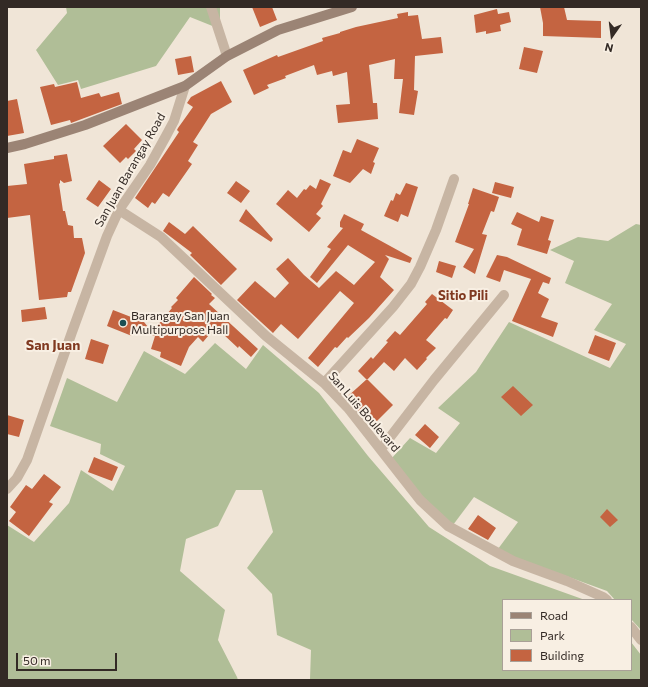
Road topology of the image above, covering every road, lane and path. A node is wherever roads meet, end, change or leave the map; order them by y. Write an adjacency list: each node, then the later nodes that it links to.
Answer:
1 (211, 7): 3 (street)
2 (352, 7): 3 (street)
3 (227, 56): 4 (street)
4 (185, 86): 5 (street); 7 (street, San Juan Barangay Road)
5 (7, 148)
6 (454, 180): 9 (street)
7 (119, 210): 9 (street, San Luis Boulevard); 11 (street, San Juan Barangay Road)
8 (504, 295): 10 (street)
9 (324, 383): 10 (street, San Luis Boulevard)
10 (381, 449): 12 (street, San Luis Boulevard)
11 (7, 489)
12 (606, 599)
13 (632, 628): 14 (street)
14 (641, 640)

